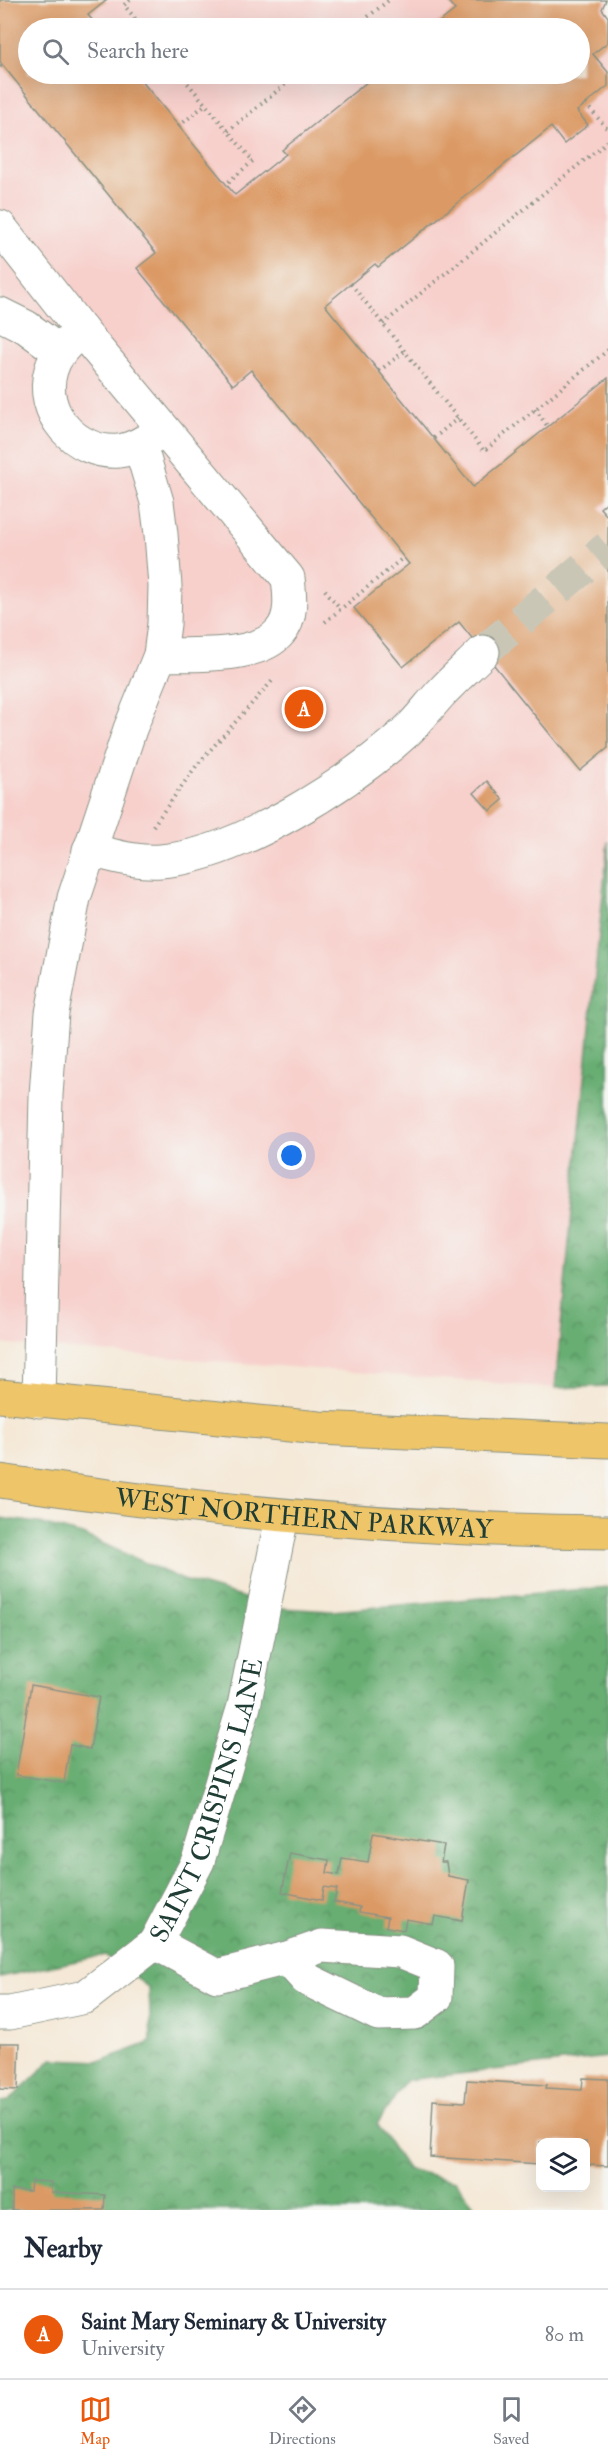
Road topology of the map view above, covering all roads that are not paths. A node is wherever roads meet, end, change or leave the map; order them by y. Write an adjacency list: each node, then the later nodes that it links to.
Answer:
1 (0, 227): 3 (street)
2 (0, 314): 3 (street)
3 (70, 340): 4 (street); 4 (street)
4 (152, 437): 6 (street); 6 (street)
5 (483, 652): 7 (street)
6 (160, 655): 7 (street)
7 (89, 850): 9 (street)
8 (0, 1396): 9 (main road)
9 (39, 1401): 10 (main road)
10 (608, 1441)
11 (0, 1481): 12 (main road, WEST NORTHERN PARKWAY)
12 (282, 1517): 13 (main road, WEST NORTHERN PARKWAY); 14 (street, SAINT CRISPINS LANE)
13 (608, 1532)
14 (156, 1942): 15 (street); 16 (street, SAINT CRISPINS LANE)
15 (287, 1958)
16 (0, 2013)

